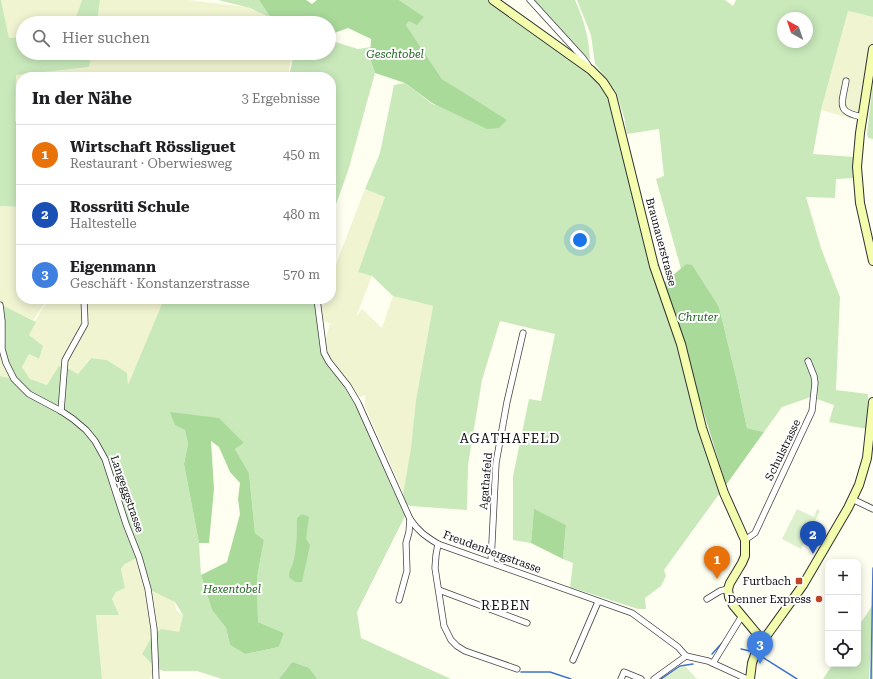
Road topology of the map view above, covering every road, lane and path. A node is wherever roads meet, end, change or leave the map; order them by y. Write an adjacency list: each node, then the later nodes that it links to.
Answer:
1 (493, 0): 4 (street, Braunauerstrasse)
2 (530, 0): 4 (street)
3 (873, 49): 6 (street)
4 (587, 67): 18 (street, Braunauerstrasse)
5 (846, 81): 6 (street)
6 (863, 117): 7 (street)
7 (873, 261)
8 (84, 304): 14 (street)
9 (318, 304): 17 (street, Freudenbergstrasse)
10 (0, 305): 14 (street, Langeggstrasse)
11 (523, 333): 20 (street, Agathafeld)
12 (808, 361): 18 (street, Schulstrasse)
13 (873, 402): 15 (street)
14 (61, 411): 33 (street, Langeggstrasse)
15 (852, 499): 16 (street); 28 (street)
16 (872, 509)
17 (410, 519): 19 (street, Freudenbergstrasse); 24 (street)
18 (745, 540): 22 (street, Braunauerstrasse)
19 (438, 544): 20 (street, Freudenbergstrasse); 21 (street)
20 (491, 562): 25 (street, Freudenbergstrasse)
21 (439, 590): 27 (street); 32 (street)
22 (728, 590): 23 (street); 26 (street)
23 (707, 599)
24 (398, 600)
25 (598, 602): 29 (street, Freudenbergstrasse); 30 (street)
26 (743, 617): 28 (street); 31 (street)
27 (527, 623)
28 (763, 641): 38 (street)
29 (686, 656): 31 (street, Freudenbergstrasse); 36 (street)
30 (574, 660)
31 (713, 663): 37 (street, Freudenbergstrasse)
32 (517, 669)
33 (156, 678)
34 (621, 679): 35 (street)
35 (641, 679)
36 (654, 679)
37 (746, 679)
38 (750, 679)

